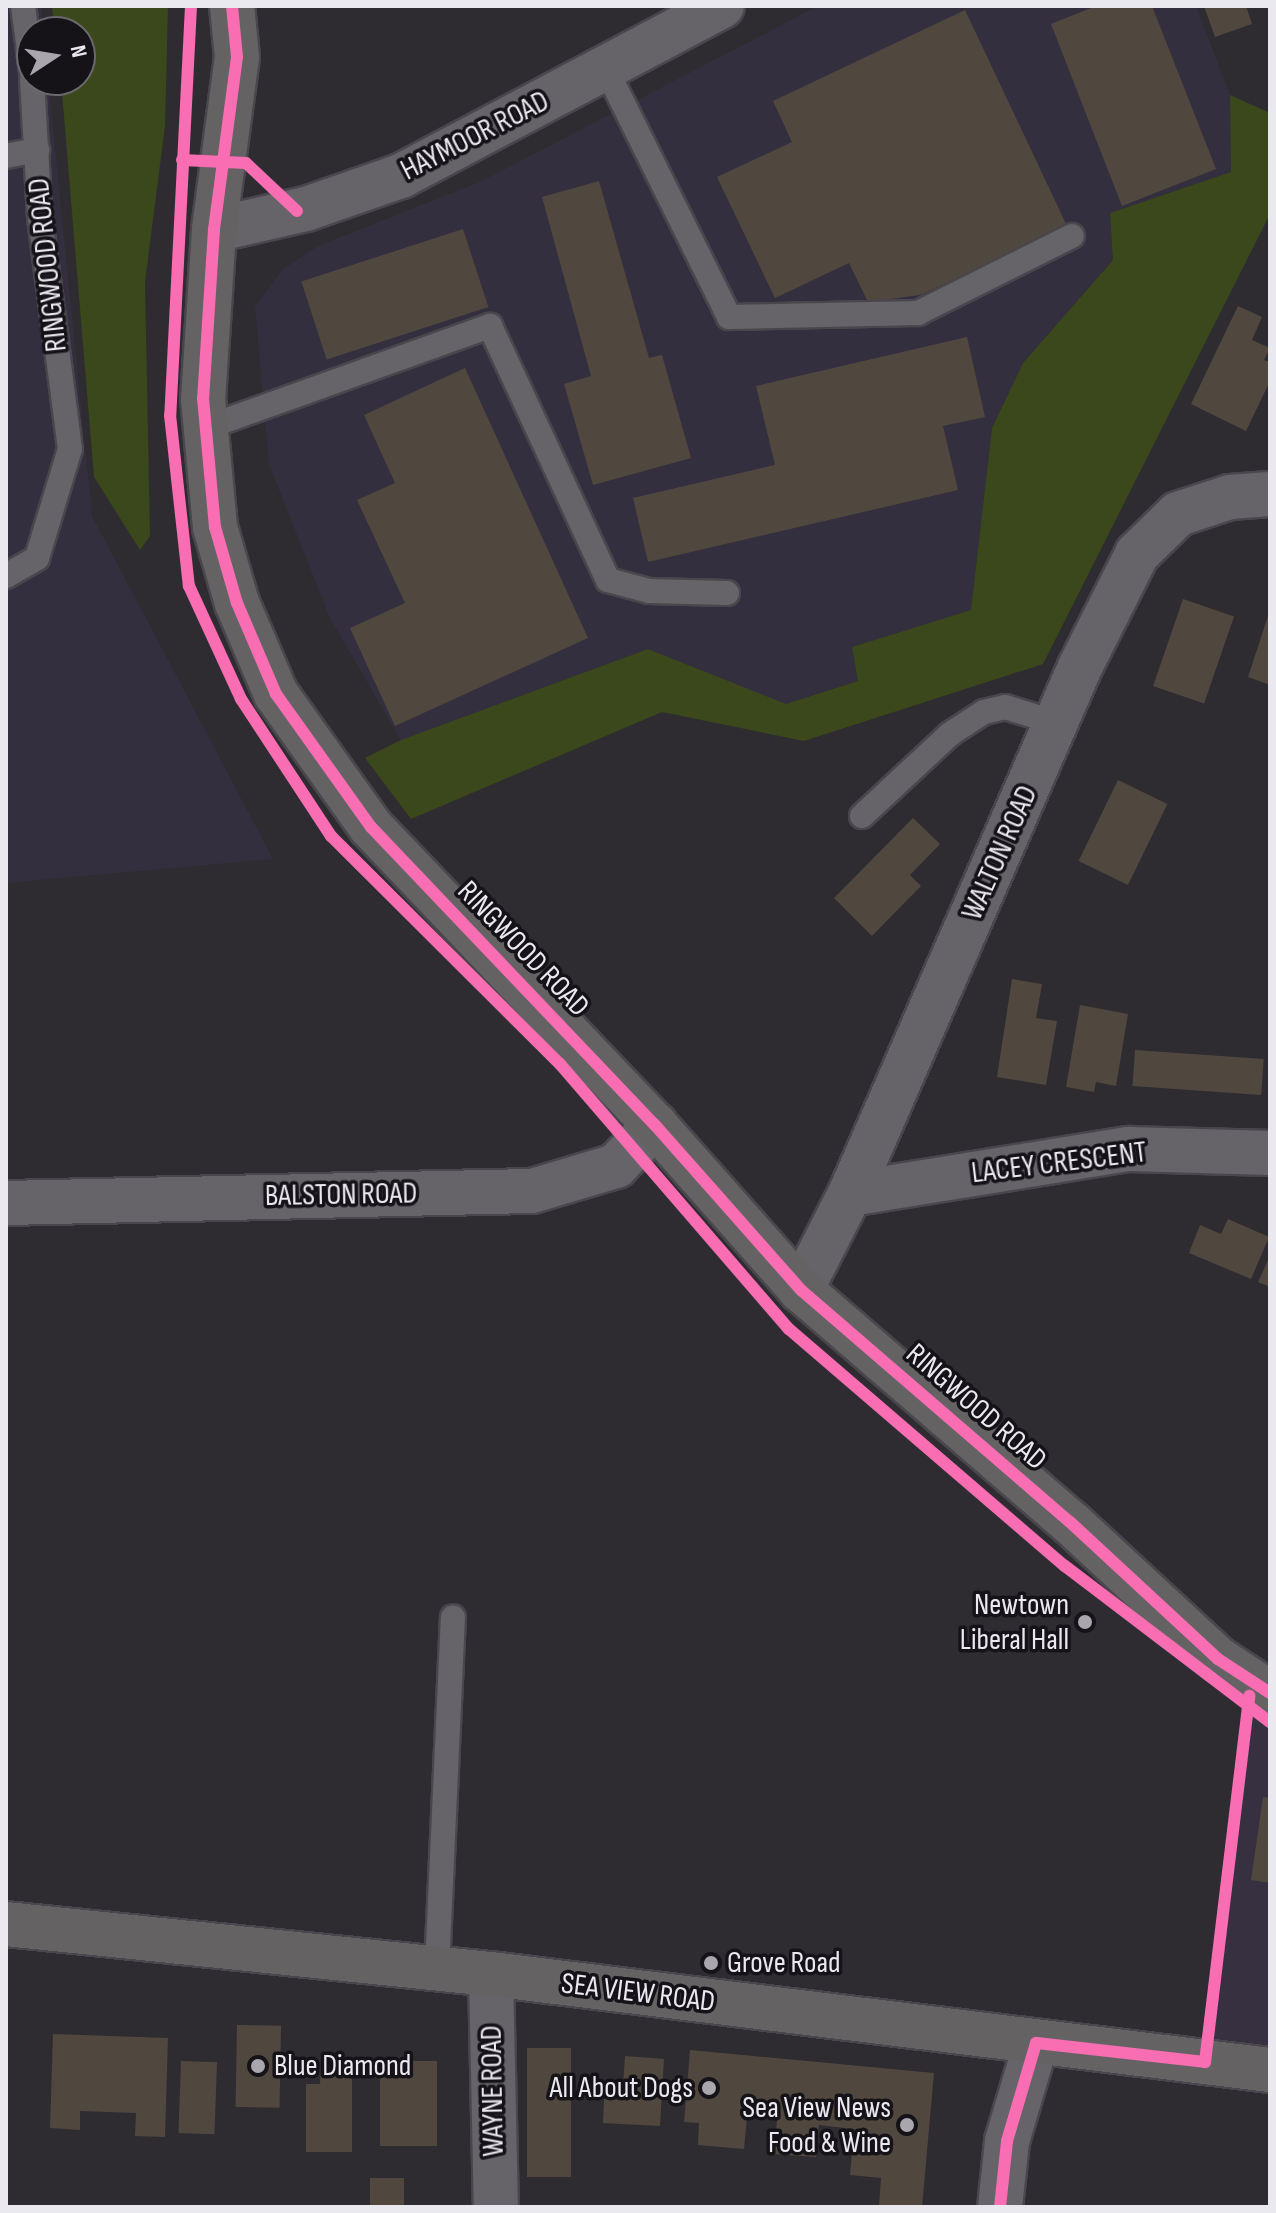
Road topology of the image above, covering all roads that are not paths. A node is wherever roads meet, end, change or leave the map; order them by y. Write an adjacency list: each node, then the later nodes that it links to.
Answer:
1 (232, 6): 7 (main road, RINGWOOD ROAD)
2 (722, 6): 3 (street, HAYMOOR ROAD)
3 (605, 67): 7 (street, HAYMOOR ROAD); 8 (lane)
4 (33, 96): 5 (lane, RINGWOOD ROAD)
5 (37, 150): 6 (lane); 11 (lane, RINGWOOD ROAD)
6 (6, 156)
7 (214, 230): 9 (main road, RINGWOOD ROAD)
8 (1072, 236)
9 (205, 428): 12 (lane); 15 (main road, RINGWOOD ROAD)
10 (1270, 494): 13 (street, WALTON ROAD)
11 (6, 576)
12 (727, 593)
13 (1057, 723): 14 (lane); 17 (street, WALTON ROAD)
14 (862, 816)
15 (655, 1125): 18 (street, BALSTON ROAD); 19 (main road, RINGWOOD ROAD)
16 (1270, 1153): 17 (street, LACEY CRESCENT)
17 (850, 1194): 19 (street, WALTON ROAD)
18 (6, 1203)
19 (801, 1290): 21 (main road, RINGWOOD ROAD)
20 (453, 1617): 23 (lane)
21 (1270, 1693)
22 (6, 1924): 23 (main road, SEA VIEW ROAD)
23 (437, 1968): 24 (main road, SEA VIEW ROAD)
24 (491, 1974): 25 (main road, SEA VIEW ROAD); 27 (street, WAYNE ROAD)
25 (1036, 2043): 26 (main road, SEA VIEW ROAD); 28 (street)
26 (1270, 2070)
27 (496, 2207)
28 (1000, 2207)

